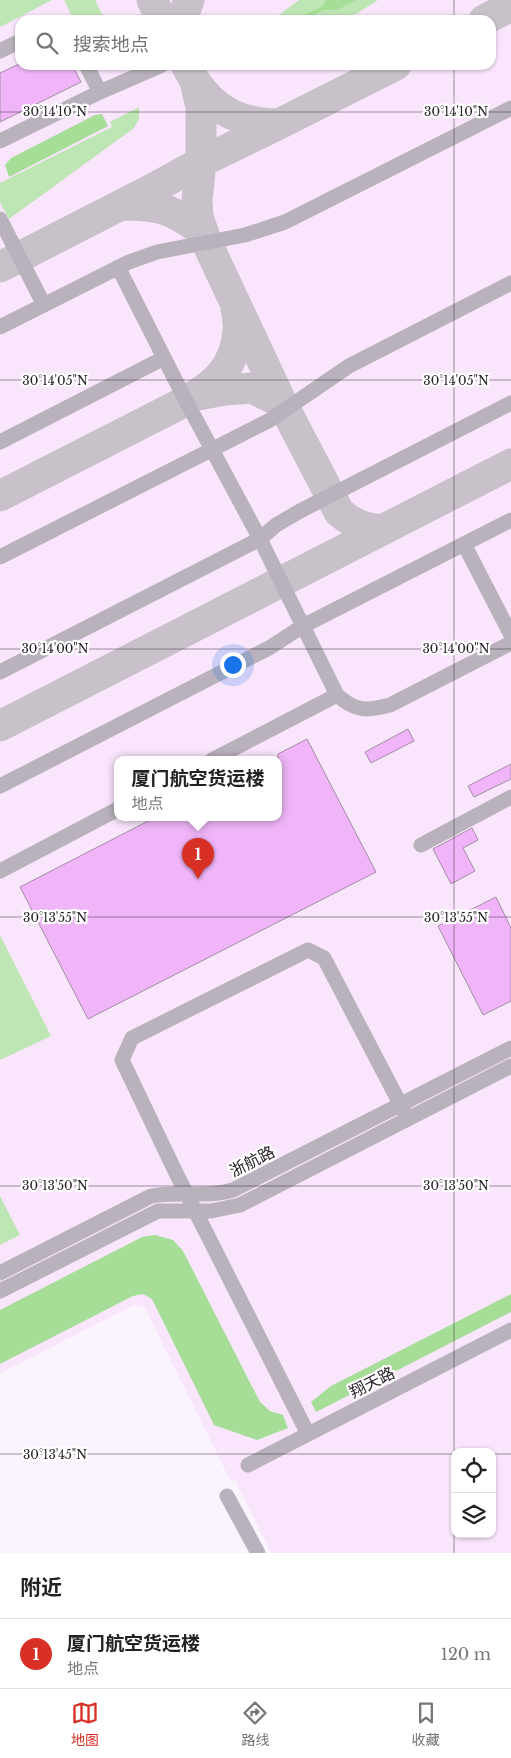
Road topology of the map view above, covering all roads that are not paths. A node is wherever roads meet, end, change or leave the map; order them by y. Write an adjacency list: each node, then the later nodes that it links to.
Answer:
1 (15, 44): 2 (street)
2 (0, 51)
3 (89, 70): 5 (street)
4 (151, 70): 5 (street)
5 (100, 92): 7 (street)
6 (511, 108): 9 (street)
7 (0, 141)
8 (0, 219): 11 (street)
9 (118, 267): 11 (street); 13 (street)
10 (511, 283): 16 (street)
11 (44, 305): 12 (street)
12 (0, 327)
13 (164, 358): 15 (street); 16 (street)
14 (511, 403): 18 (street)
15 (0, 442)
16 (212, 449): 18 (street); 20 (street)
17 (511, 520): 19 (street)
18 (260, 539): 21 (street); 24 (street)
19 (464, 544): 21 (street); 22 (street)
20 (0, 557)
21 (303, 626): 25 (street); 27 (street)
22 (511, 635)
23 (511, 643): 25 (street)
24 (0, 672)
25 (337, 695): 26 (street)
26 (220, 756)
27 (0, 786)
28 (511, 797): 30 (street)
29 (114, 811): 31 (street)
30 (421, 844)
31 (0, 870)
32 (511, 1048): 34 (street, 浙航路)
33 (511, 1066): 35 (street, 浙航路)
34 (401, 1104): 35 (street); 36 (street, 浙航路); 36 (street)
35 (408, 1119): 37 (street, 浙航路)
36 (188, 1194): 37 (street); 38 (street, 浙航路)
37 (196, 1211): 39 (street, 浙航路); 41 (street)
38 (0, 1273)
39 (0, 1291)
40 (511, 1330): 41 (street, 翔天路)
41 (308, 1434): 42 (street, 翔天路)
42 (248, 1464)
43 (227, 1496): 44 (street)
44 (258, 1553)

